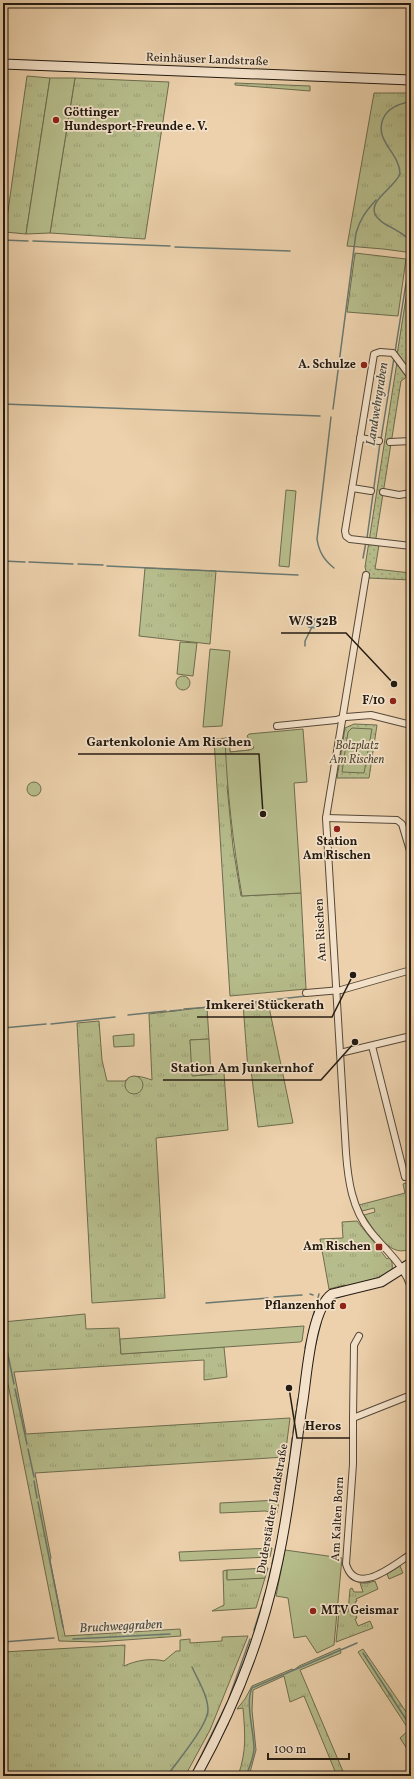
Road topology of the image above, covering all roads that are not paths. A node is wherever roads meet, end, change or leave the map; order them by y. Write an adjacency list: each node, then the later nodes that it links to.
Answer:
1 (3, 64): 2 (main road, Reinhäuser Landstraße)
2 (411, 80)
3 (411, 377): 4 (street)
4 (360, 438): 5 (street); 8 (street)
5 (379, 441)
6 (411, 441): 7 (street)
7 (390, 442)
8 (352, 488): 9 (street); 12 (street)
9 (371, 491)
10 (383, 492): 11 (street)
11 (411, 493)
12 (411, 546)
13 (366, 575): 14 (street, Am Rischen)
14 (342, 718): 15 (street); 16 (street); 17 (street, Am Rischen)
15 (411, 725)
16 (277, 726)
17 (326, 818): 18 (street); 20 (street, Am Rischen)
18 (411, 854)
19 (411, 970): 20 (street)
20 (336, 990): 21 (street); 24 (street, Am Rischen)
21 (306, 993)
22 (411, 1036): 23 (street)
23 (372, 1046): 24 (street); 25 (street)
24 (340, 1053): 26 (street, Am Rischen)
25 (405, 1177)
26 (407, 1266): 27 (street); 32 (main road, Duderstädter Landstraße)
27 (411, 1287)
28 (359, 1336): 30 (street, Am Kalten Born)
29 (411, 1395): 30 (street)
30 (354, 1418): 31 (street, Am Kalten Born)
31 (411, 1554)
32 (196, 1776)

